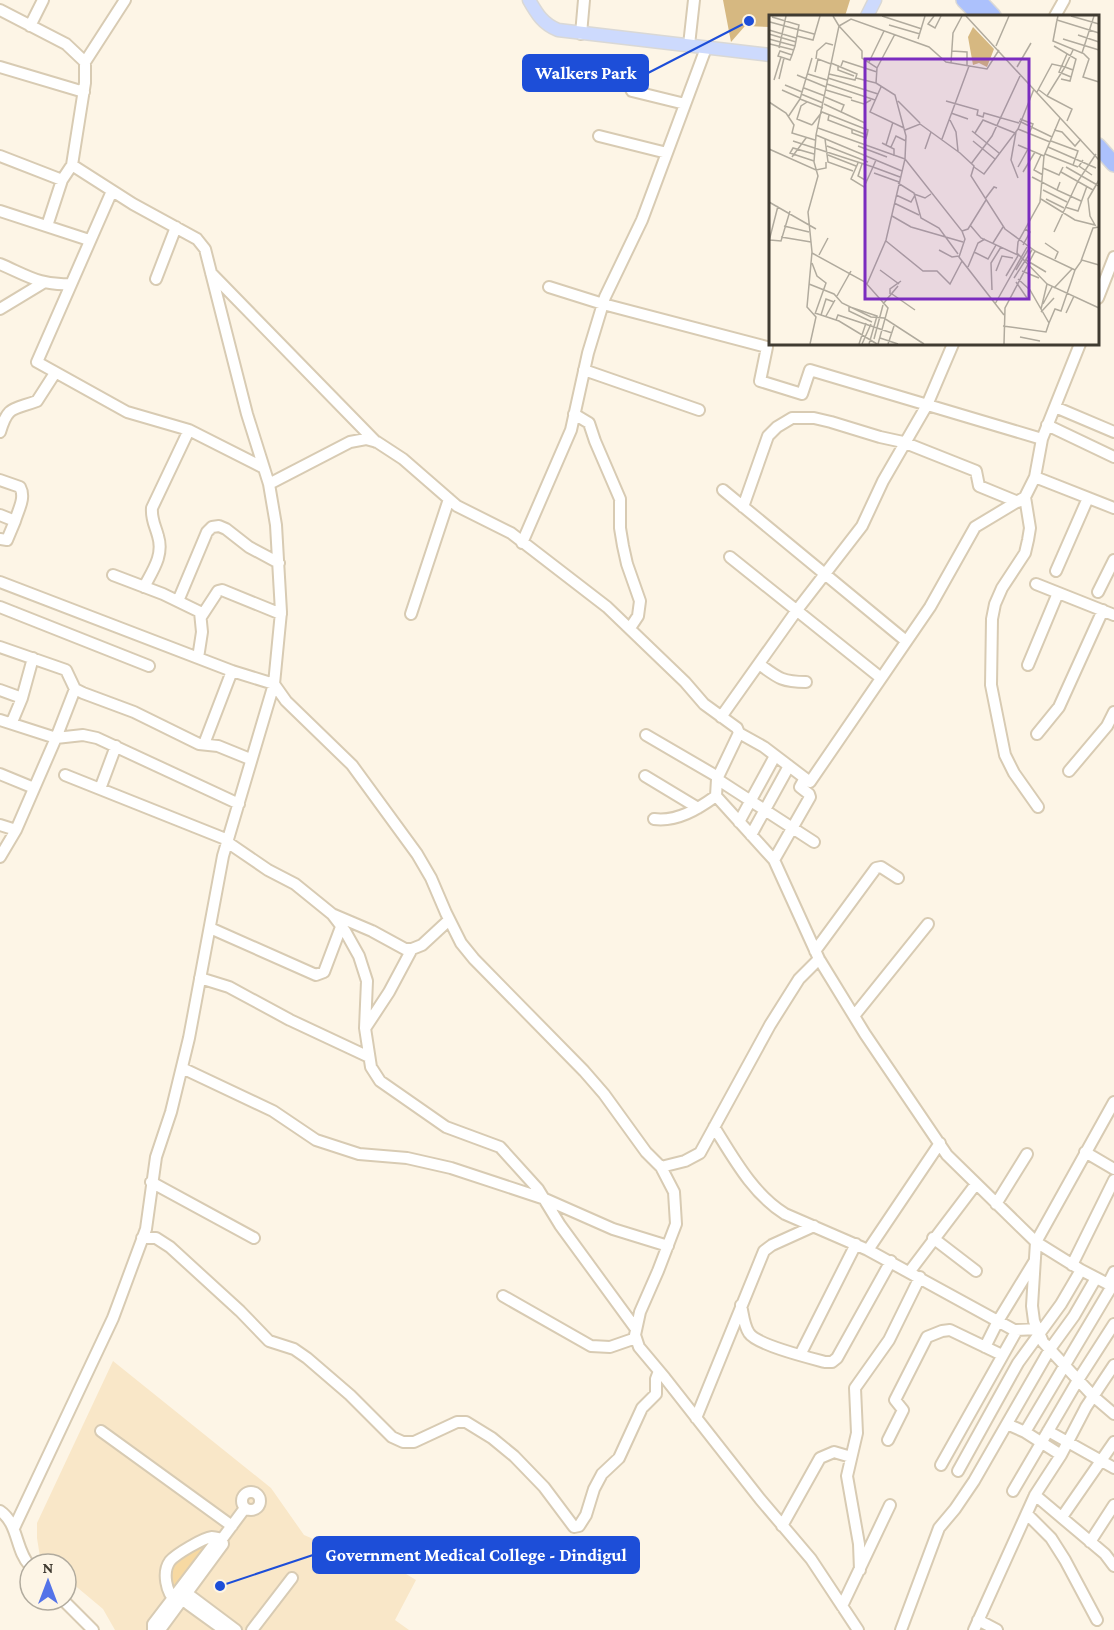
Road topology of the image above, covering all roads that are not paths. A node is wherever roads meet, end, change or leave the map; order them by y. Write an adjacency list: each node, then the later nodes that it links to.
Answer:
1 (43, 0): 15 (street)
2 (125, 0): 20 (street)
3 (529, 0): 16 (main road)
4 (584, 0): 16 (street)
5 (694, 0): 17 (street)
6 (875, 0): 11 (main road)
7 (964, 0): 12 (highway)
8 (978, 0): 13 (highway)
9 (1064, 0): 14 (street)
10 (0, 10): 15 (street)
11 (868, 15)
12 (979, 15)
13 (992, 15)
14 (1056, 15)
15 (30, 26): 20 (street)
16 (581, 34): 17 (main road)
17 (689, 45): 18 (main road)
18 (706, 48): 19 (main road); 24 (street)
19 (769, 55)
20 (85, 62): 23 (street)
21 (633, 65): 24 (street)
22 (0, 67): 23 (street)
23 (84, 92): 30 (street)
24 (685, 104): 27 (street)
25 (599, 136): 27 (street)
26 (1103, 151): 29 (highway)
27 (667, 153): 45 (street)
28 (0, 156): 31 (street)
29 (1114, 164)
30 (72, 165): 31 (street); 32 (street)
31 (62, 180): 34 (street)
32 (112, 191): 35 (street); 36 (street)
33 (0, 211): 34 (street)
34 (47, 226): 36 (street)
35 (176, 227): 39 (street); 40 (street)
36 (89, 240): 42 (street)
37 (1114, 257): 44 (street)
38 (0, 264): 41 (street)
39 (211, 272): 60 (street); 63 (street)
40 (156, 279)
41 (42, 283): 42 (street); 46 (street)
42 (70, 284): 50 (street)
43 (549, 287): 45 (street)
44 (1099, 295)
45 (603, 304): 49 (street); 51 (street)
46 (0, 309)
47 (953, 345): 51 (street)
48 (1080, 345): 52 (street)
49 (584, 370): 53 (street); 54 (street)
50 (55, 373): 56 (street); 57 (street)
51 (927, 405): 59 (street); 61 (street)
52 (1055, 407): 55 (street); 58 (street)
53 (699, 410)
54 (574, 414): 76 (street); 95 (street)
55 (1047, 425): 59 (street); 62 (street)
56 (189, 430): 63 (street); 85 (street)
57 (0, 432)
58 (1114, 432)
59 (1042, 439): 64 (street)
60 (376, 442): 66 (street); 69 (street)
61 (903, 442): 70 (street); 71 (street); 81 (street)
62 (1114, 457)
63 (264, 468): 66 (street)
64 (1035, 477): 68 (street); 70 (street)
65 (0, 480): 74 (street)
66 (269, 483): 79 (street)
67 (723, 490): 71 (street)
68 (1088, 498): 72 (street); 80 (street)
69 (449, 499): 76 (street); 93 (street)
70 (1021, 500): 96 (street); 134 (street)
71 (743, 507): 81 (street)
72 (1114, 508)
73 (0, 515): 74 (street)
74 (15, 521): 75 (street)
75 (0, 539)
76 (522, 543): 95 (street)
77 (730, 557): 90 (street)
78 (1114, 560): 86 (street)
79 (279, 563): 88 (street); 92 (street)
80 (1056, 572)
81 (825, 574): 90 (street); 96 (street)
82 (113, 575): 85 (street)
83 (0, 582): 99 (street)
84 (1036, 584): 87 (street)
85 (144, 587): 88 (street)
86 (1098, 592)
87 (1058, 593): 91 (street); 101 (street)
88 (178, 601): 94 (street)
89 (0, 607): 102 (street)
90 (797, 610): 100 (street); 104 (street)
91 (1109, 613): 115 (street)
92 (281, 614): 94 (street); 106 (street)
93 (411, 614)
94 (201, 617): 99 (street)
95 (630, 628): 111 (street)
96 (906, 641): 104 (street)
97 (0, 647): 98 (street)
98 (33, 658): 107 (street); 109 (street)
99 (198, 658): 103 (street)
100 (759, 664): 105 (street); 111 (street)
101 (1028, 665)
102 (149, 666)
103 (232, 672): 106 (street); 118 (street)
104 (881, 678): 128 (street)
105 (806, 681)
106 (274, 684): 121 (street); 149 (street)
107 (75, 688): 117 (street); 118 (street)
108 (0, 690): 109 (street)
109 (22, 698): 113 (street)
110 (1114, 712): 123 (street)
111 (721, 717): 114 (street)
112 (0, 720): 113 (street)
113 (12, 722): 117 (street)
114 (739, 733): 120 (street); 127 (street)
115 (1037, 734)
116 (646, 735): 127 (street)
117 (56, 738): 119 (street); 129 (street)
118 (204, 744): 121 (street)
119 (116, 746): 130 (street); 133 (street)
120 (775, 756): 122 (street); 132 (street)
121 (250, 759): 133 (street)
122 (789, 766): 128 (street); 136 (street)
123 (1069, 771)
124 (0, 774): 129 (street)
125 (64, 775): 130 (street)
126 (645, 776): 135 (street)
127 (717, 778): 131 (street); 132 (street)
128 (805, 778): 140 (street)
129 (34, 788): 141 (street)
130 (100, 789): 144 (street)
131 (716, 796): 135 (street); 138 (street)
132 (751, 801): 136 (street); 138 (street)
133 (239, 804): 144 (street)
134 (1038, 807)
135 (698, 808): 137 (street)
136 (765, 810): 140 (street); 142 (street)
137 (654, 819)
138 (739, 822): 142 (street)
139 (0, 825): 141 (street)
140 (791, 828): 143 (street); 146 (street)
141 (16, 830): 145 (street)
142 (751, 835): 146 (street)
143 (814, 842)
144 (227, 843): 148 (street); 152 (street)
145 (0, 857)
146 (774, 860): 154 (street)
147 (898, 878): 154 (street)
148 (332, 914): 151 (street); 153 (street)
149 (449, 920): 153 (street); 165 (street)
150 (928, 924): 156 (street)
151 (341, 927): 152 (street); 157 (street)
152 (210, 928): 155 (street)
153 (412, 949): 157 (street)
154 (817, 955): 156 (street); 161 (street)
155 (200, 978): 158 (street); 159 (street)
156 (854, 1016): 162 (street)
157 (365, 1028): 158 (street)
158 (369, 1057): 170 (street)
159 (182, 1068): 168 (street); 170 (street)
160 (1114, 1102): 163 (street)
161 (714, 1128): 165 (street); 172 (street)
162 (939, 1143): 169 (street); 179 (street)
163 (1085, 1152): 166 (street); 176 (street)
164 (1027, 1154): 171 (street)
165 (661, 1167): 178 (street)
166 (1114, 1169)
167 (1114, 1180): 182 (street)
168 (151, 1182): 173 (street); 174 (street)
169 (976, 1184): 171 (street); 175 (street)
170 (545, 1199): 178 (street); 194 (street)
171 (996, 1204): 176 (street)
172 (814, 1226): 177 (street); 189 (street)
173 (142, 1238): 201 (street); 231 (street)
174 (254, 1238)
175 (933, 1238): 183 (street); 185 (street)
176 (1036, 1242): 181 (street); 182 (street)
177 (856, 1244): 179 (street); 197 (street)
178 (668, 1246): 194 (street)
179 (868, 1250): 180 (street)
180 (891, 1261): 185 (street); 197 (street)
181 (1034, 1262): 190 (street); 193 (street)
182 (1076, 1268): 186 (street); 193 (street)
183 (976, 1271)
184 (1114, 1272): 187 (street)
185 (915, 1274): 190 (street); 216 (street)
186 (1096, 1278): 187 (street); 196 (street)
187 (1111, 1286): 200 (street)
188 (503, 1296): 194 (street)
189 (741, 1305): 197 (street); 206 (street)
190 (998, 1321): 192 (street); 195 (street)
191 (1114, 1324): 199 (street)
192 (1017, 1330): 193 (street); 198 (street)
193 (1040, 1331): 196 (street); 220 (street)
194 (636, 1333): 201 (street)
195 (985, 1347): 198 (street); 211 (street)
196 (1050, 1349): 200 (street); 207 (street)
197 (800, 1354)
198 (1002, 1355): 218 (street)
199 (1090, 1362): 202 (street); 203 (street)
200 (1065, 1366): 203 (street); 210 (street)
201 (659, 1371): 206 (street)
202 (1112, 1372): 204 (street)
203 (1078, 1380): 204 (street); 209 (street)
204 (1093, 1396): 205 (street); 212 (street)
205 (1113, 1411)
206 (696, 1418): 230 (street)
207 (1008, 1424): 210 (street); 249 (street)
208 (101, 1431): 229 (street)
209 (1048, 1431): 212 (street); 213 (street)
210 (1025, 1432): 213 (street)
211 (888, 1440)
212 (1069, 1441): 215 (street); 217 (street)
213 (1042, 1443): 215 (street); 221 (street)
214 (1114, 1443): 217 (street)
215 (1062, 1455): 222 (street)
216 (851, 1457): 230 (street); 236 (street)
217 (1102, 1459): 219 (street); 228 (street)
218 (940, 1465)
219 (1114, 1468)
220 (958, 1471)
221 (1014, 1491)
222 (1035, 1495): 227 (street); 228 (street)
223 (890, 1504): 236 (street)
224 (1114, 1505): 233 (street)
225 (245, 1508): 229 (street)
226 (0, 1510): 231 (street)
227 (1027, 1514): 241 (street); 242 (street)
228 (1062, 1517): 233 (street)
229 (232, 1526): 232 (street)
230 (782, 1526): 239 (street)
231 (14, 1528): 234 (street)
232 (222, 1539): 238 (street); 238 (street)
233 (1090, 1542): 235 (street)
234 (22, 1552)
235 (1114, 1566)
236 (860, 1570): 239 (street)
237 (292, 1578): 247 (street)
238 (178, 1598): 244 (street); 245 (street); 246 (street)
239 (842, 1606): 248 (street)
240 (75, 1612): 243 (street)
241 (1097, 1620)
242 (976, 1625): 250 (street)
243 (93, 1630)
244 (153, 1630)
245 (224, 1630)
246 (236, 1630)
247 (252, 1630)
248 (858, 1630)
249 (901, 1630)
250 (997, 1630)

